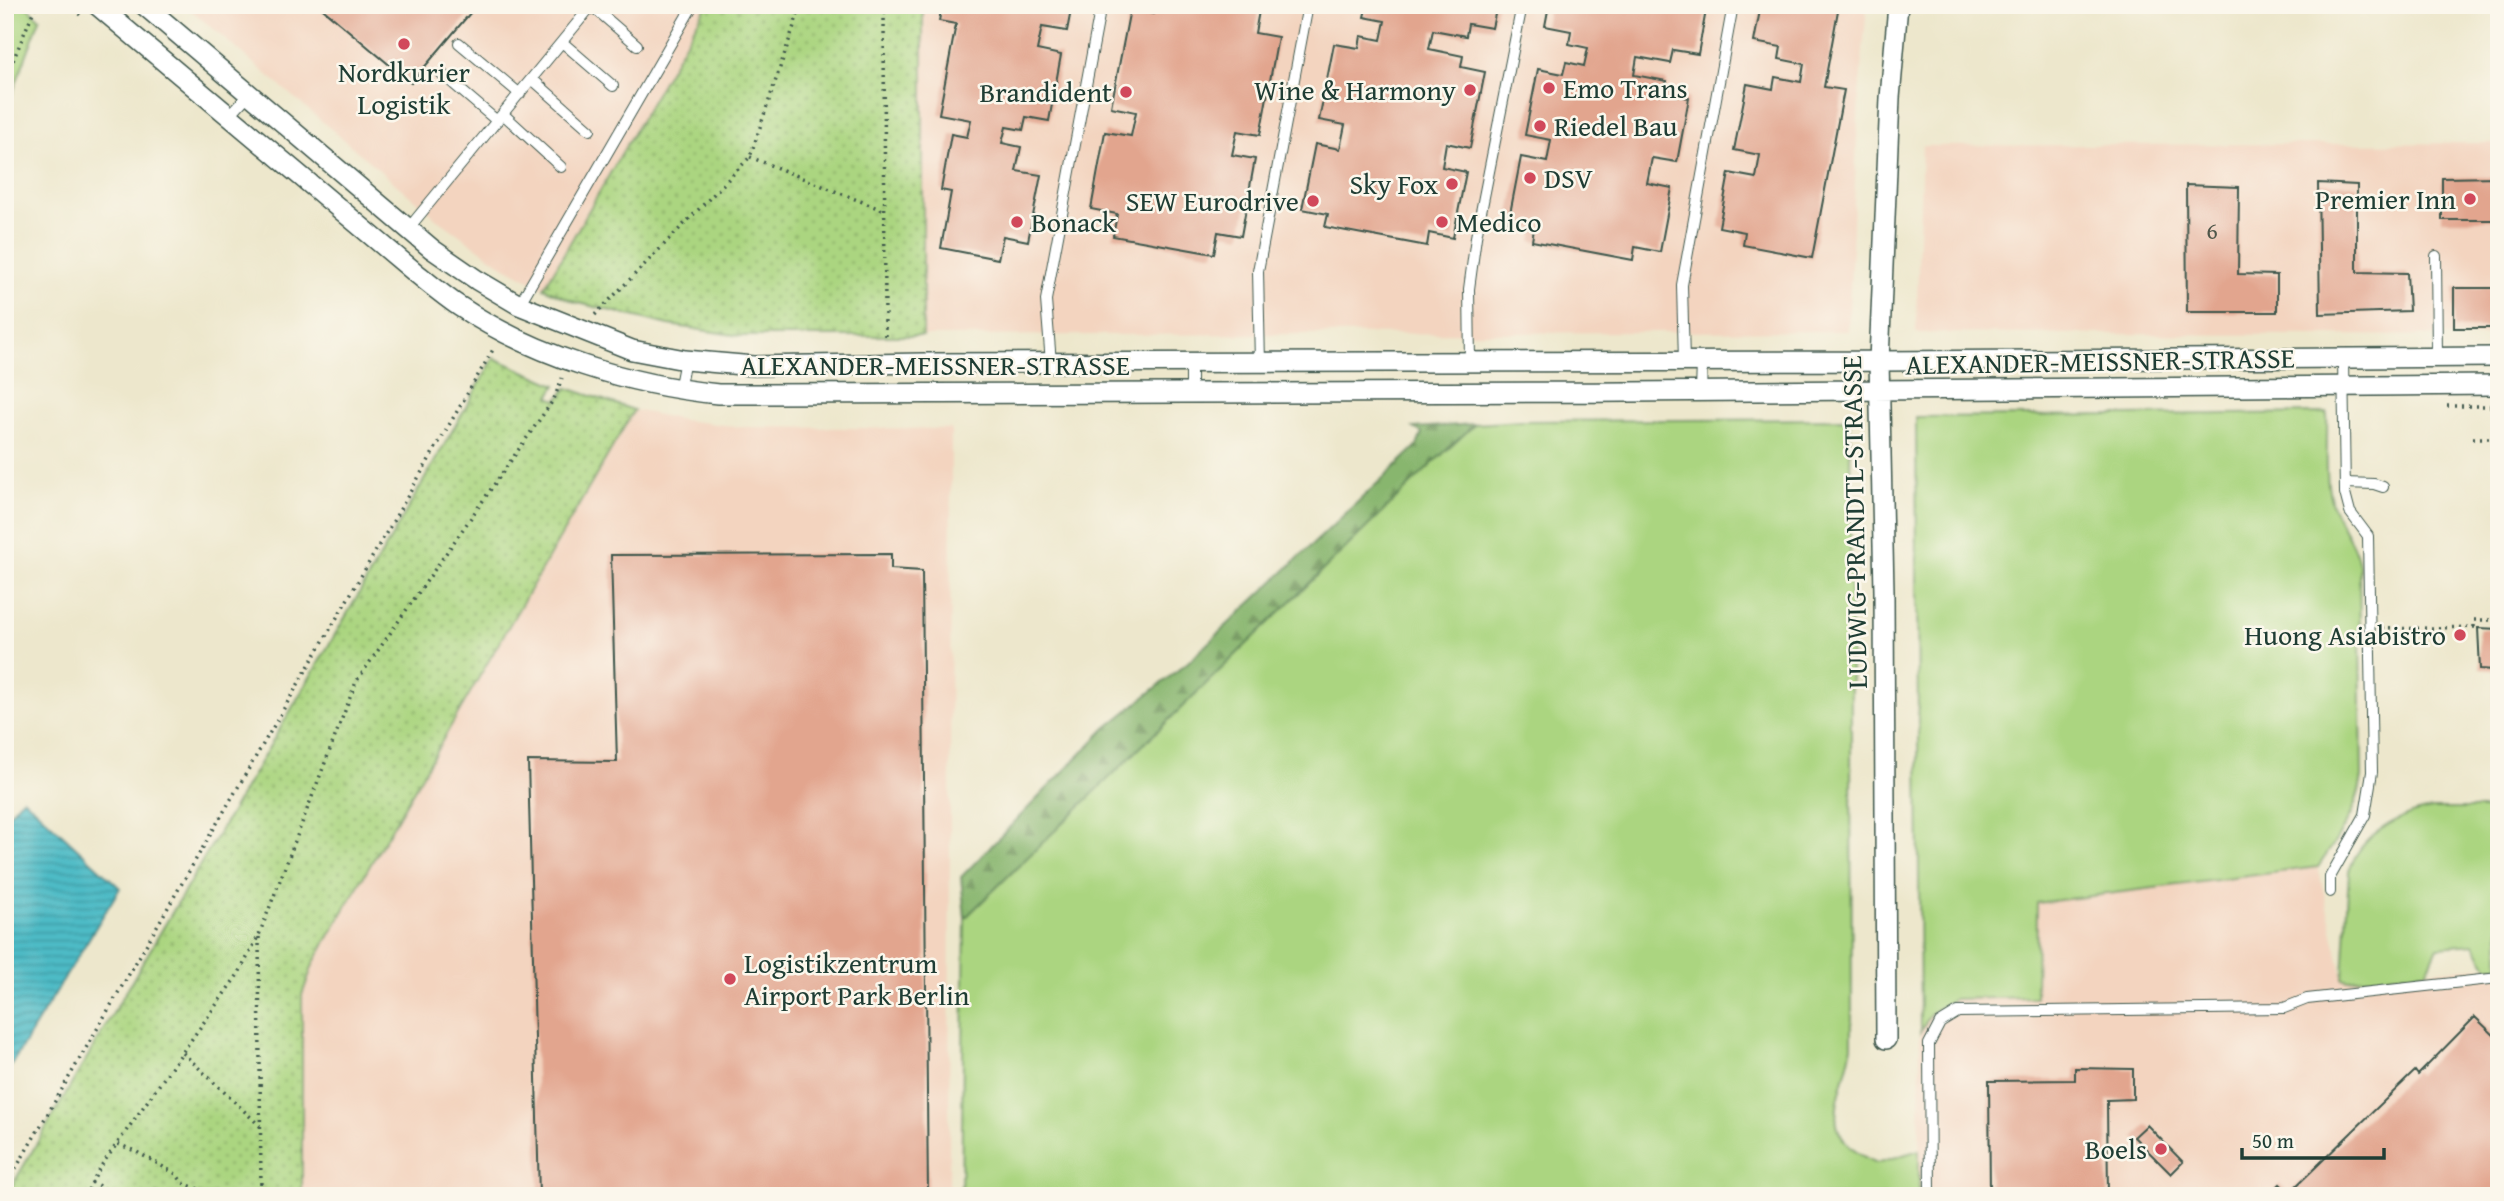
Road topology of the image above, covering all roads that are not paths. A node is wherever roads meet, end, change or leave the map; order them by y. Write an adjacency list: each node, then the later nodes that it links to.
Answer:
1 (97, 5): 18 (street, ALEXANDER-MEISSNER-STRASSE)
2 (144, 5): 16 (street, ALEXANDER-MEISSNER-STRASSE)
3 (693, 5): 24 (lane)
4 (1101, 5): 31 (lane)
5 (1308, 5): 32 (lane)
6 (1521, 5): 33 (lane)
7 (1733, 5): 30 (lane)
8 (1898, 5): 29 (street, LUDWIG-PRANDTL-STRASSE)
9 (592, 6): 10 (lane); 12 (lane)
10 (562, 42): 14 (lane); 15 (lane)
11 (459, 43): 17 (lane)
12 (637, 45)
13 (442, 74): 19 (lane)
14 (532, 79): 17 (lane); 20 (lane)
15 (613, 86)
16 (249, 94): 18 (lane); 22 (street, ALEXANDER-MEISSNER-STRASSE)
17 (520, 94): 19 (lane)
18 (229, 116): 37 (street, ALEXANDER-MEISSNER-STRASSE)
19 (500, 118): 21 (lane); 22 (lane)
20 (590, 130)
21 (561, 167)
22 (408, 229): 24 (street, ALEXANDER-MEISSNER-STRASSE)
23 (2436, 256): 25 (lane)
24 (519, 305): 28 (street, ALEXANDER-MEISSNER-STRASSE)
25 (2437, 357): 26 (street, ALEXANDER-MEISSNER-STRASSE); 27 (street, ALEXANDER-MEISSNER-STRASSE)
26 (2499, 357)
27 (2343, 358): 29 (street, ALEXANDER-MEISSNER-STRASSE); 36 (lane)
28 (685, 360): 31 (street, ALEXANDER-MEISSNER-STRASSE); 37 (lane)
29 (1879, 361): 30 (street, ALEXANDER-MEISSNER-STRASSE); 40 (street, LUDWIG-PRANDTL-STRASSE)
30 (1693, 362): 33 (street, ALEXANDER-MEISSNER-STRASSE); 39 (lane)
31 (1051, 363): 34 (street, ALEXANDER-MEISSNER-STRASSE)
32 (1261, 363): 33 (street, ALEXANDER-MEISSNER-STRASSE); 34 (street, ALEXANDER-MEISSNER-STRASSE)
33 (1469, 363)
34 (1191, 364): 38 (lane)
35 (2499, 385): 36 (street, ALEXANDER-MEISSNER-STRASSE)
36 (2343, 387): 40 (street, ALEXANDER-MEISSNER-STRASSE); 41 (lane)
37 (679, 390): 38 (street, ALEXANDER-MEISSNER-STRASSE)
38 (1191, 392): 39 (street, ALEXANDER-MEISSNER-STRASSE)
39 (1701, 392): 40 (street, ALEXANDER-MEISSNER-STRASSE)
40 (1879, 392): 45 (street, LUDWIG-PRANDTL-STRASSE)
41 (2345, 483): 42 (lane); 43 (lane)
42 (2384, 487)
43 (2330, 892)
44 (2499, 978): 46 (lane)
45 (1886, 1039)
46 (1930, 1196)

